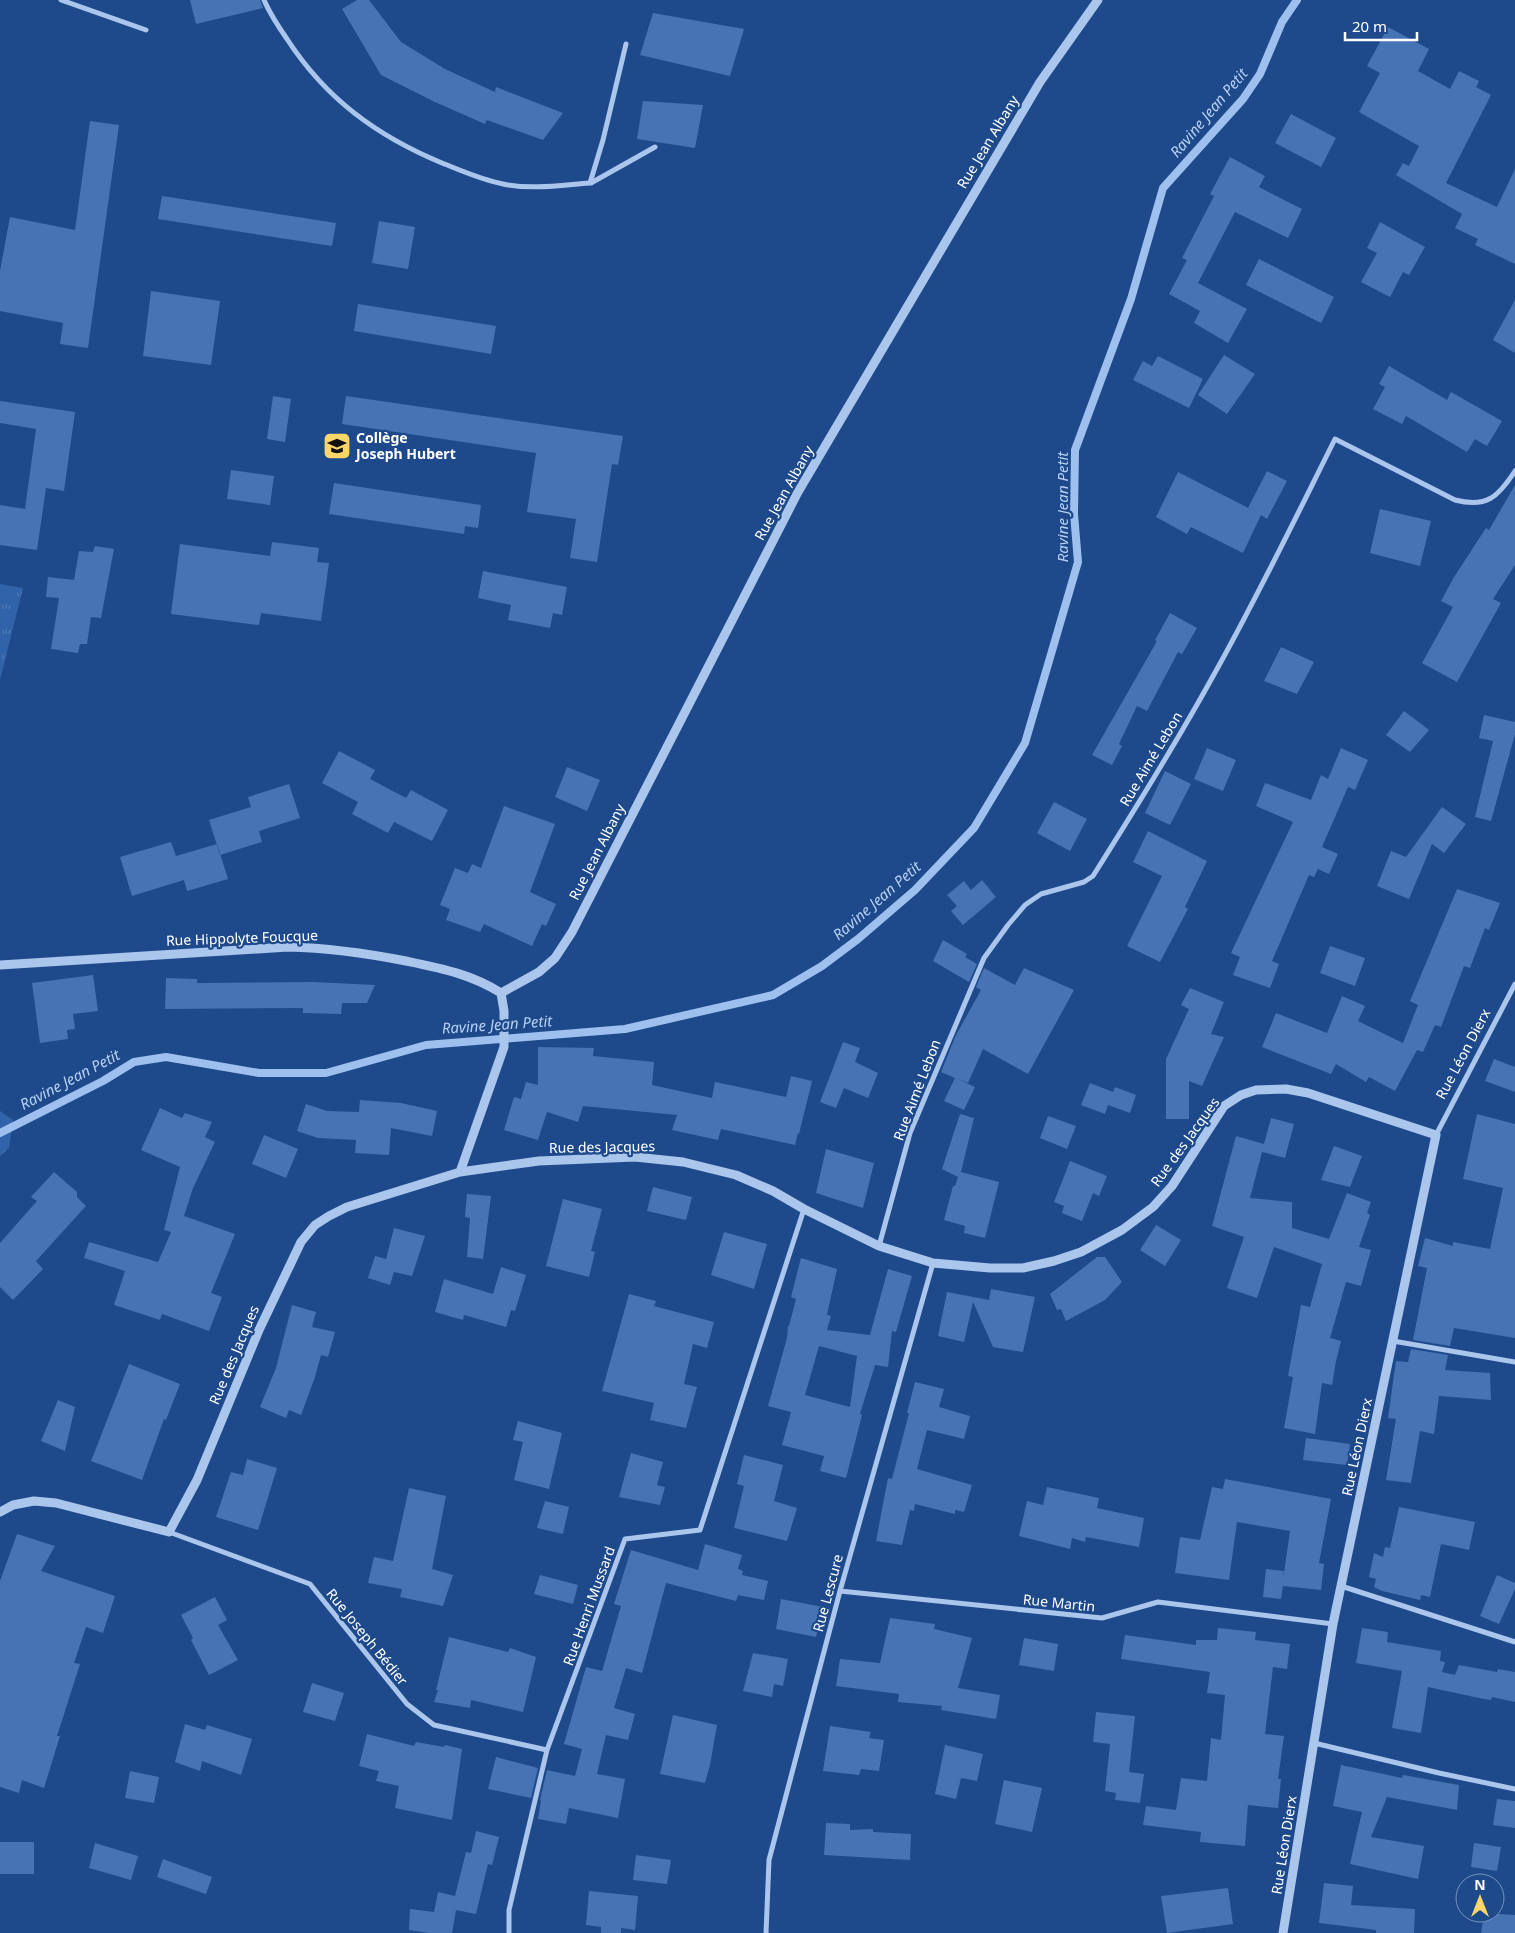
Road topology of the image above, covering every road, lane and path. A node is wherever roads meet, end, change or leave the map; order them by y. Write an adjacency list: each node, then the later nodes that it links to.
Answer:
1 (61, 0): 4 (street)
2 (264, 0): 7 (street)
3 (1098, 0): 11 (street, Rue Jean Albany)
4 (146, 30)
5 (626, 44): 7 (street)
6 (655, 147): 7 (street)
7 (590, 183)
8 (1515, 471): 15 (street, Rue Aimé Lebon)
9 (0, 965): 11 (street, Rue Hippolyte Foucque)
10 (1515, 984): 12 (street, Rue Léon Dierx)
11 (500, 993): 13 (street)
12 (1436, 1135): 16 (street, Rue des Jacques); 17 (street, Rue Léon Dierx)
13 (460, 1172): 14 (street, Rue des Jacques); 20 (street, Rue des Jacques)
14 (804, 1210): 15 (street, Rue des Jacques); 26 (street, Rue Henri Mussard)
15 (879, 1246): 16 (street, Rue des Jacques)
16 (933, 1263): 22 (street, Rue Lescure)
17 (1393, 1341): 18 (street); 21 (street, Rue Léon Dierx)
18 (1515, 1362)
19 (0, 1512): 20 (street)
20 (170, 1532): 26 (street, Rue Joseph Bédier)
21 (1341, 1586): 23 (street, Rue Léon Dierx); 24 (street)
22 (840, 1591): 23 (street, Rue Martin); 29 (street, Rue Lescure)
23 (1334, 1624): 25 (street, Rue Léon Dierx)
24 (1515, 1642)
25 (1314, 1743): 27 (street); 30 (street, Rue Léon Dierx)
26 (547, 1750): 28 (street, Rue Henri Mussard)
27 (1515, 1790)
28 (509, 1933)
29 (766, 1933)
30 (1283, 1933)

